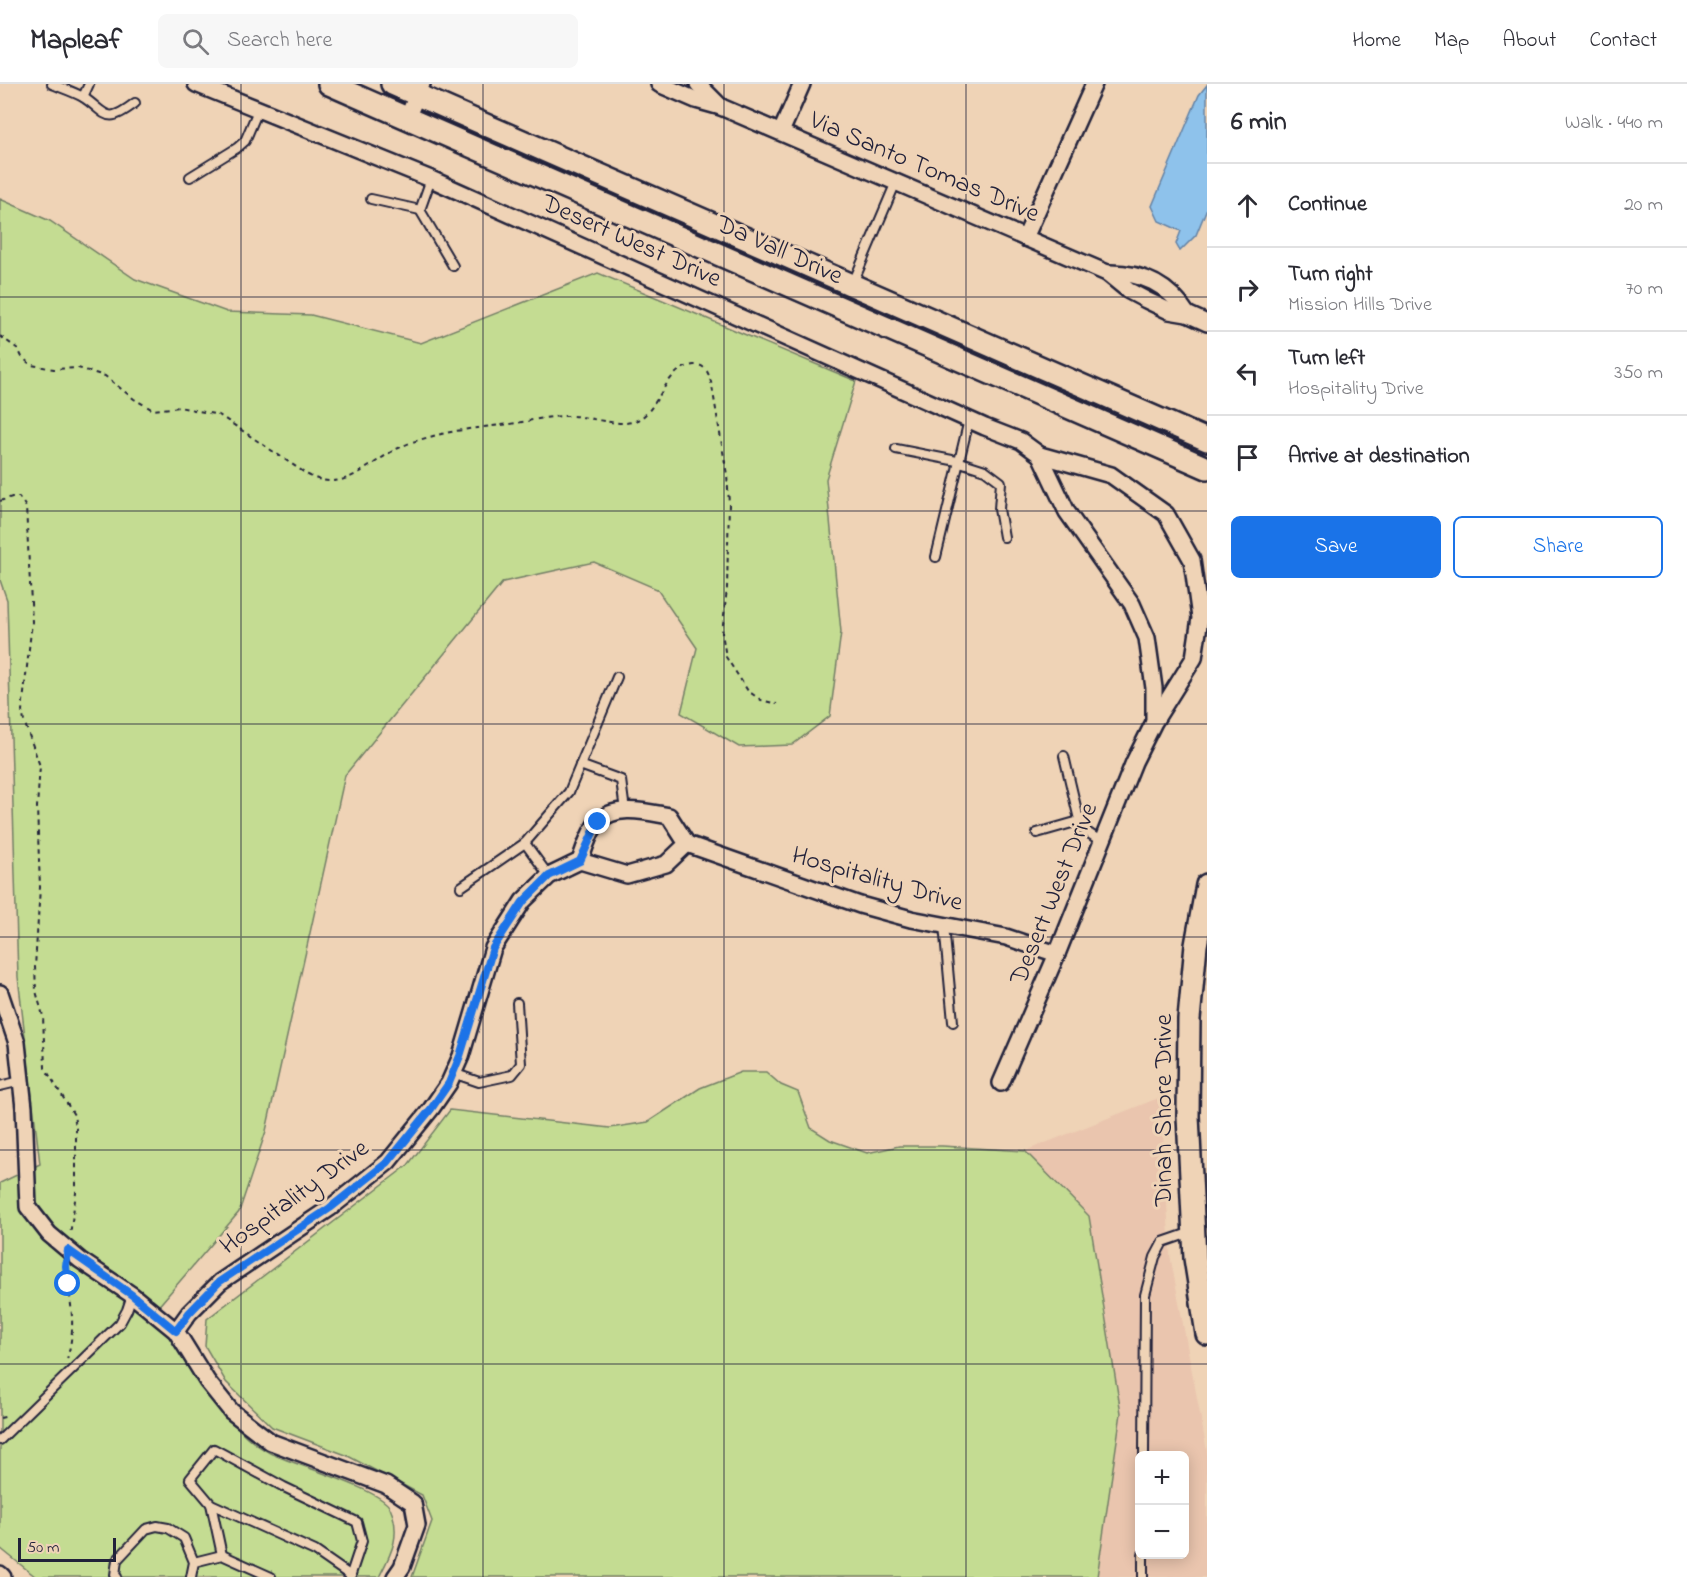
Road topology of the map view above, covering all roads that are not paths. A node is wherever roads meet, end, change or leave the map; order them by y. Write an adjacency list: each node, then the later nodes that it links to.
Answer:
1 (52, 84): 11 (lane)
2 (89, 84): 11 (lane)
3 (196, 84): 14 (street, Desert West Drive)
4 (329, 84): 15 (main road, Da Vall Drive)
5 (659, 84): 13 (street, Via Santo Tomas Drive)
6 (698, 84): 13 (street, Via Santo Tomas Drive)
7 (802, 84): 17 (street)
8 (1094, 84): 23 (street)
9 (395, 85): 10 (main road, Da Vall Drive); 15 (street)
10 (420, 90): 16 (street); 25 (main road, Da Vall Drive)
11 (83, 97): 12 (lane)
12 (135, 103)
13 (721, 106): 17 (street, Via Santo Tomas Drive)
14 (259, 108): 18 (lane); 19 (street, Desert West Drive)
15 (387, 109): 16 (main road, Da Vall Drive)
16 (407, 118): 32 (main road, Da Vall Drive)
17 (781, 132): 20 (street, Via Santo Tomas Drive)
18 (190, 177)
19 (431, 179): 22 (lane); 27 (street, Desert West Drive)
20 (896, 182): 23 (street, Via Santo Tomas Drive); 25 (lane)
21 (371, 199): 22 (lane)
22 (420, 210): 24 (lane)
23 (1025, 238): 26 (street, Via Santo Tomas Drive)
24 (453, 266)
25 (853, 285): 28 (main road, Da Vall Drive)
26 (1207, 323)
27 (969, 418): 30 (street, Desert West Drive); 31 (lane)
28 (1207, 440)
29 (896, 449): 31 (lane)
30 (1040, 455): 36 (street, Desert West Drive); 36 (street, Desert West Drive)
31 (957, 462): 33 (lane); 34 (lane)
32 (1207, 468)
33 (1004, 537)
34 (936, 557)
35 (616, 677): 38 (lane)
36 (1154, 722): 42 (street, Desert West Drive)
37 (1064, 756): 40 (lane)
38 (580, 765): 39 (lane); 43 (lane)
39 (624, 811): 44 (street); 45 (street)
40 (1079, 821): 41 (lane); 42 (lane)
41 (1037, 833)
42 (1102, 842): 50 (street, Desert West Drive)
43 (525, 843): 46 (lane); 48 (lane)
44 (687, 844): 45 (street); 49 (street, Hospitality Drive)
45 (580, 861): 46 (street, Hospitality Drive)
46 (549, 876): 54 (street, Hospitality Drive)
47 (1207, 885): 58 (main road, Dinah Shore Drive)
48 (461, 887)
49 (944, 925): 50 (street, Hospitality Drive); 53 (lane)
50 (1057, 954): 56 (street, Desert West Drive)
51 (0, 993): 55 (street)
52 (517, 1003): 54 (lane)
53 (953, 1022)
54 (453, 1073): 60 (street, Hospitality Drive)
55 (21, 1081): 57 (lane); 59 (street)
56 (1001, 1083)
57 (0, 1086)
58 (1193, 1232): 61 (main road, Dinah Shore Drive); 63 (lane)
59 (132, 1295): 60 (street); 62 (lane)
60 (176, 1331): 74 (street)
61 (1207, 1334)
62 (0, 1440)
63 (1144, 1451)
64 (211, 1504): 65 (lane); 69 (lane); 69 (lane)
65 (222, 1555): 67 (lane); 73 (lane)
66 (1143, 1559): 75 (lane)
67 (194, 1562): 71 (lane); 72 (lane)
68 (0, 1574): 70 (street)
69 (351, 1576)
70 (3, 1577)
71 (117, 1577)
72 (191, 1577)
73 (271, 1577)
74 (395, 1577)
75 (1143, 1577)

